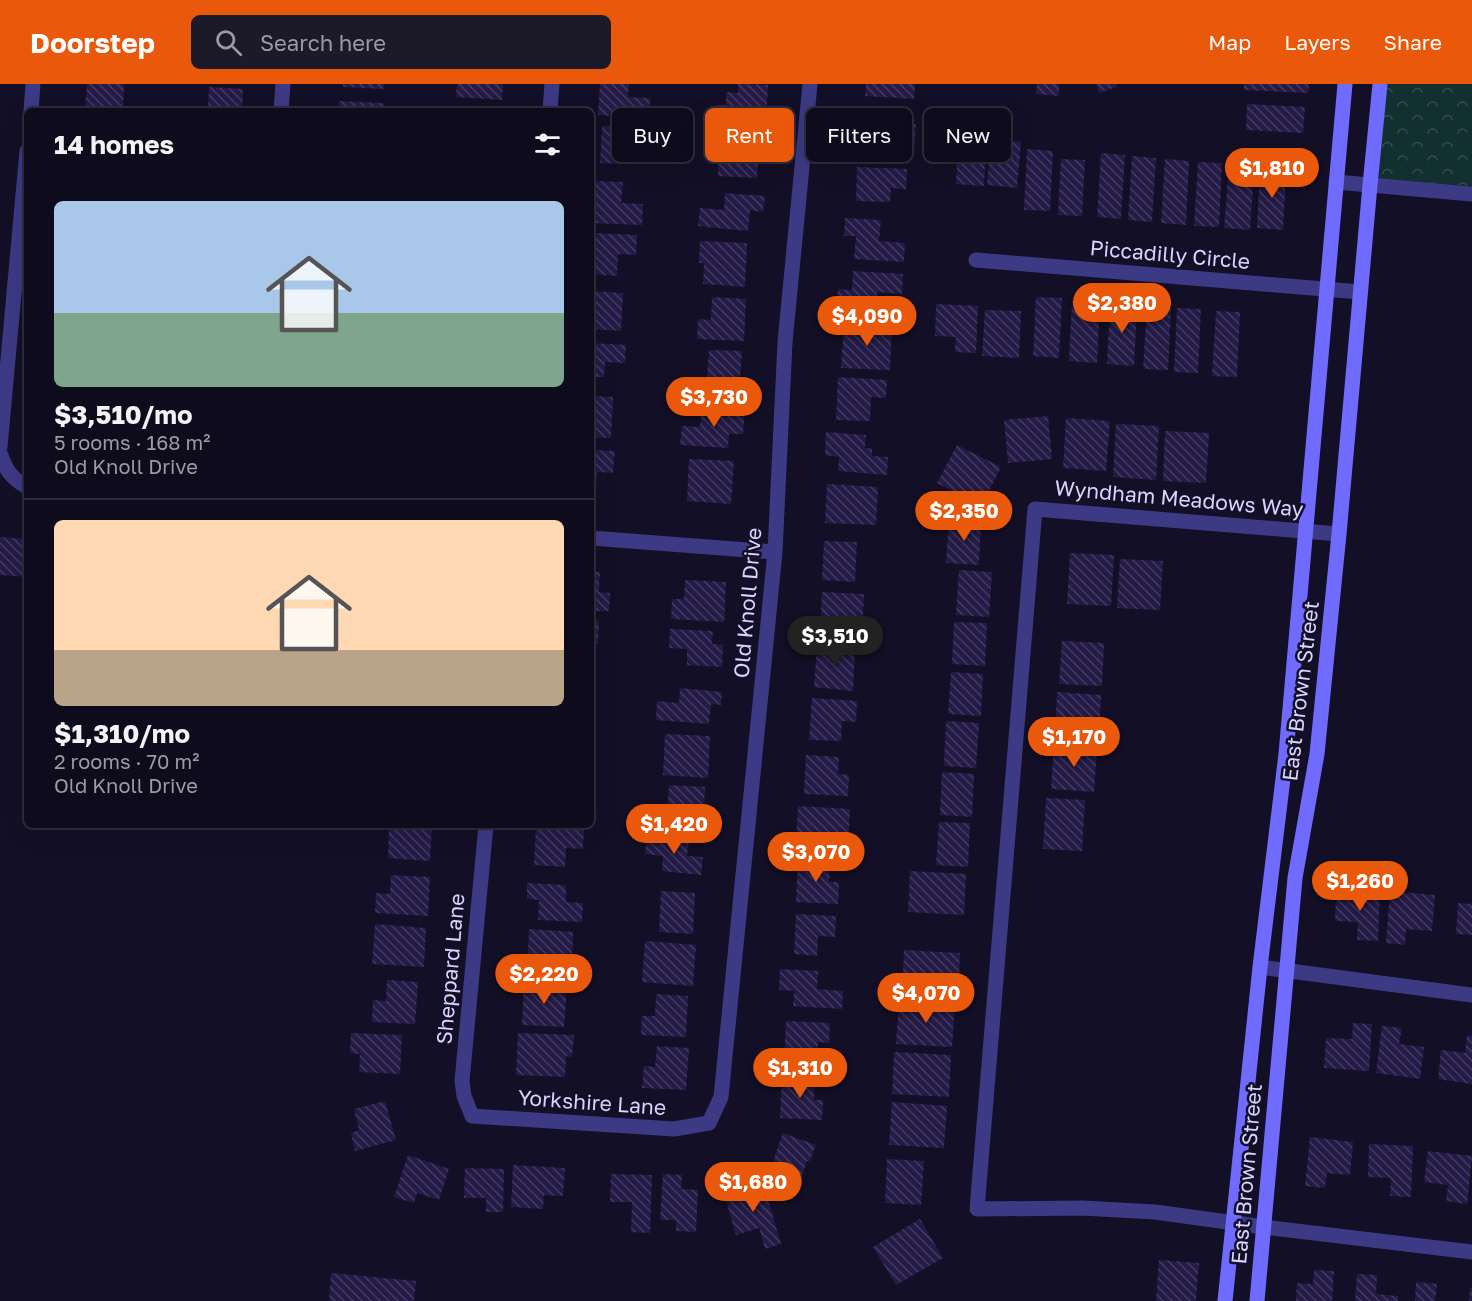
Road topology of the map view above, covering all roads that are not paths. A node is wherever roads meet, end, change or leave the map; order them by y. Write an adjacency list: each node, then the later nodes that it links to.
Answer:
1 (33, 84): 7 (street)
2 (283, 84): 8 (street)
3 (552, 84): 9 (street)
4 (810, 84): 23 (street, Old Knoll Drive)
5 (1345, 84): 10 (main road, East Brown Street)
6 (1380, 84): 12 (main road, East Brown Street)
7 (31, 108)
8 (281, 108)
9 (550, 108)
10 (1336, 182): 12 (street); 15 (main road, East Brown Street)
11 (24, 184): 17 (street)
12 (1370, 185): 13 (street); 16 (main road, East Brown Street)
13 (1472, 194)
14 (976, 260): 15 (street, Piccadilly Circle)
15 (1326, 289): 16 (street, Piccadilly Circle); 20 (main road, East Brown Street)
16 (1360, 292): 21 (main road, East Brown Street)
17 (0, 447)
18 (0, 453): 19 (street)
19 (24, 485)
20 (1305, 531): 21 (street, Wyndham Meadows Way); 25 (main road, East Brown Street); 30 (street, Wyndham Meadows Way)
21 (1339, 534): 26 (main road, East Brown Street)
22 (594, 538): 23 (street)
23 (775, 552): 29 (street, Old Knoll Drive)
24 (486, 828): 28 (street, Sheppard Lane)
25 (1260, 967): 26 (street); 30 (main road, East Brown Street)
26 (1287, 970): 27 (street); 31 (main road, East Brown Street)
27 (1472, 995)
28 (472, 1116): 29 (street, Yorkshire Lane)
29 (709, 1123)
30 (1233, 1223): 31 (street, Wyndham Meadows Way); 33 (main road, East Brown Street)
31 (1264, 1227): 32 (street, Wyndham Meadows Way); 34 (main road, East Brown Street)
32 (1472, 1252)
33 (1225, 1301)
34 (1257, 1301)

